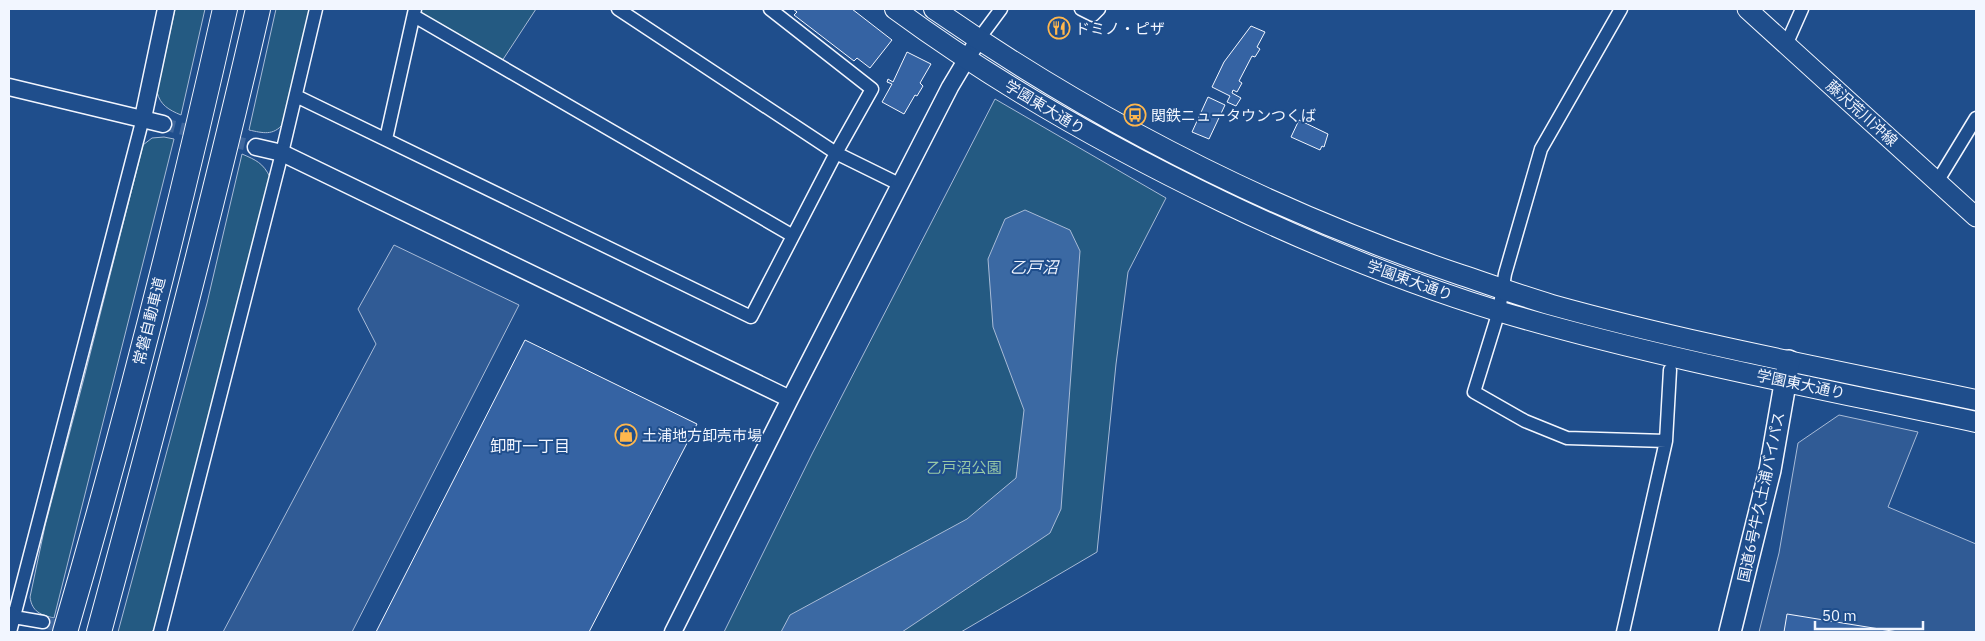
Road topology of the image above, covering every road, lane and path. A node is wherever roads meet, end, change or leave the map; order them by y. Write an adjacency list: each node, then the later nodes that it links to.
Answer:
1 (166, 9): 21 (street)
2 (225, 9): 42 (highway, 常磐自動車道)
3 (258, 9): 43 (highway)
4 (316, 9): 20 (street)
5 (618, 9): 27 (street)
6 (770, 9): 27 (street)
7 (894, 9): 18 (main road, 学園東大通り)
8 (934, 9): 16 (main road, 学園東大通り)
9 (1002, 9): 16 (street)
10 (1081, 9): 11 (street)
11 (1099, 9)
12 (1620, 9): 32 (street)
13 (1747, 9): 17 (main road, 藤沢荒川沖線)
14 (1802, 9): 17 (street)
15 (414, 12): 24 (street); 31 (street)
16 (978, 40): 18 (street); 32 (main road, 学園東大通り)
17 (1786, 45): 28 (main road, 藤沢荒川沖線)
18 (966, 60): 29 (street); 33 (main road, 学園東大通り)
19 (9, 87): 21 (street)
20 (296, 96): 24 (street); 26 (street)
21 (143, 118): 23 (street); 40 (street)
22 (1976, 118): 28 (street)
23 (163, 124)
24 (386, 139): 31 (street)
25 (256, 147): 26 (street)
26 (282, 153): 36 (street); 44 (street)
27 (836, 154): 29 (street); 31 (street)
28 (1937, 182): 30 (main road, 藤沢荒川沖線)
29 (901, 185): 36 (street)
30 (1976, 217)
31 (793, 236)
32 (1501, 289): 33 (street); 35 (main road, 学園東大通り)
33 (1499, 311): 35 (main road, 学園東大通り); 39 (street)
34 (1670, 370): 39 (street)
35 (1788, 371): 37 (main road, 学園東大通り); 38 (main road, 学園東大通り); 47 (highway, 国道6号牛久土浦バイパス)
36 (790, 399): 45 (street)
37 (1976, 400)
38 (1976, 422)
39 (1666, 441): 46 (street)
40 (11, 621): 41 (street)
41 (43, 622)
42 (65, 632)
43 (99, 632)
44 (160, 632)
45 (673, 632)
46 (1623, 632)
47 (1730, 632)

